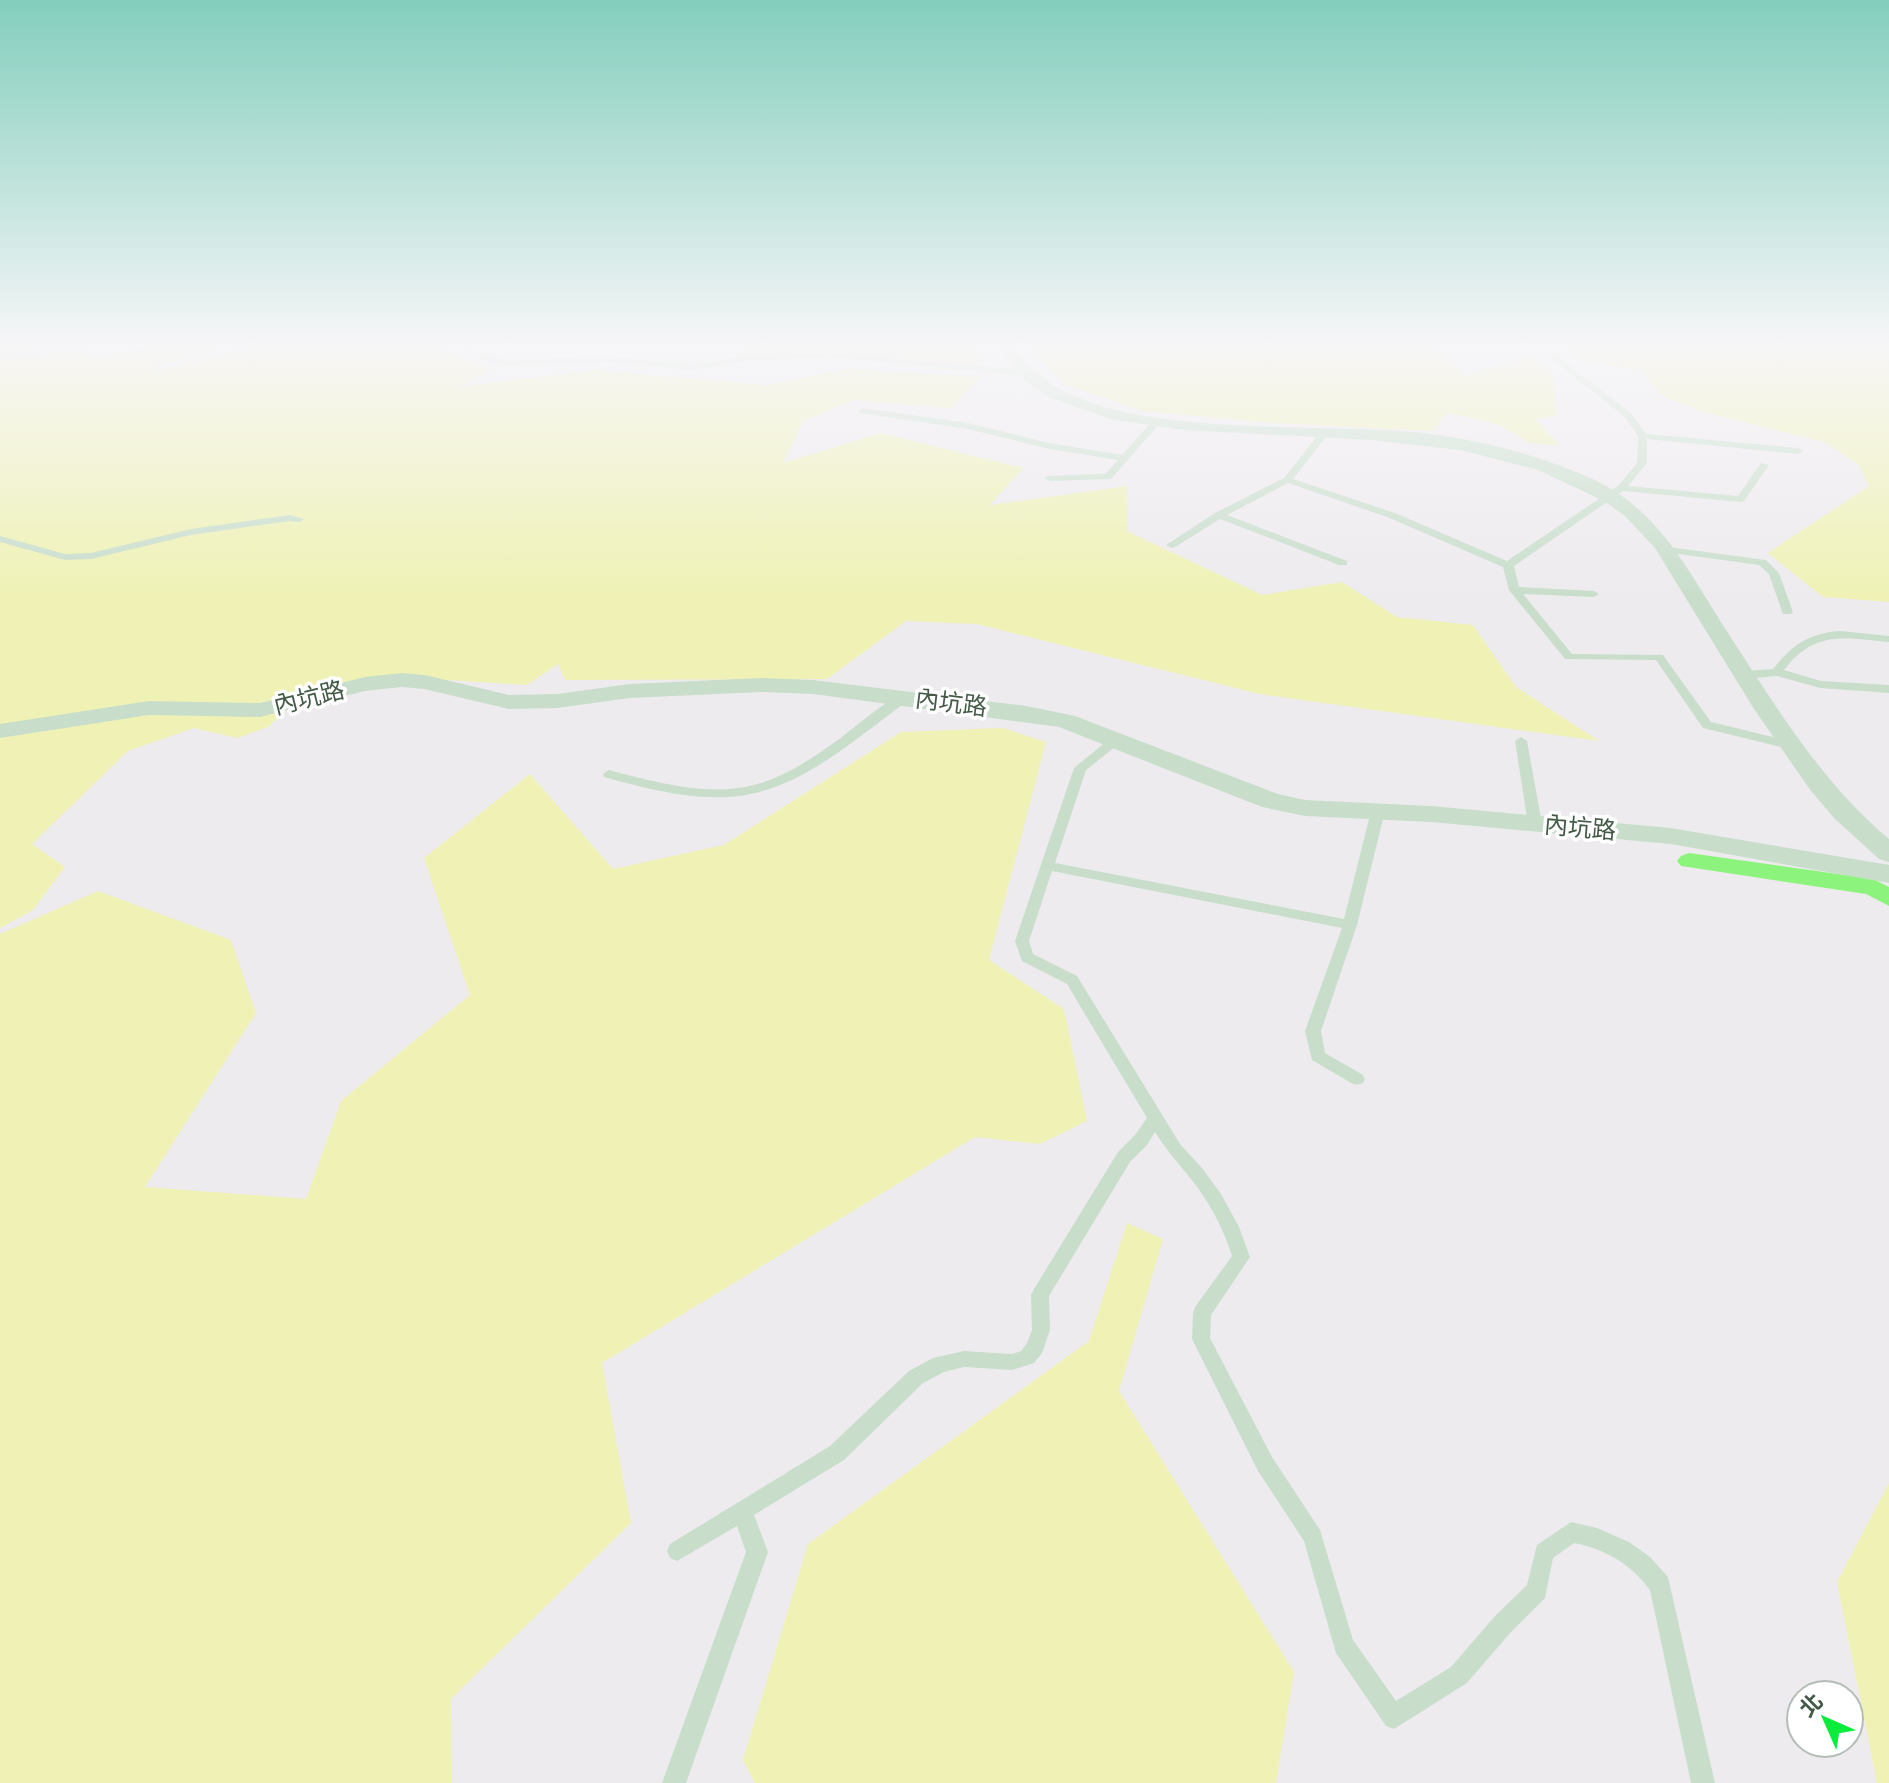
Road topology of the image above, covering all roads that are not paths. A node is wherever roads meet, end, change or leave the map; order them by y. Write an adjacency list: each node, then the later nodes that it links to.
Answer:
1 (979, 429): 8 (lane)
2 (1150, 429): 8 (lane)
3 (1266, 429): 5 (street)
4 (1638, 429): 6 (lane)
5 (1324, 433): 11 (lane); 12 (street)
6 (1643, 436): 7 (lane); 12 (lane)
7 (1798, 451)
8 (1126, 458): 10 (lane)
9 (1764, 465): 12 (lane)
10 (1050, 478)
11 (1287, 480): 13 (lane); 19 (lane)
12 (1615, 492): 17 (street); 19 (lane)
13 (1219, 515): 16 (lane); 18 (lane)
14 (299, 519): 15 (lane)
15 (0, 539)
16 (1171, 545)
17 (1668, 550): 22 (lane); 25 (street)
18 (1343, 563)
19 (1508, 565): 20 (lane)
20 (1514, 590): 21 (lane); 31 (lane)
21 (1594, 594)
22 (1787, 612)
23 (1889, 639): 24 (lane)
24 (1777, 672): 25 (lane); 26 (lane)
25 (1745, 675): 31 (street)
26 (1889, 689)
27 (905, 697): 28 (street, 內坑路); 29 (street, 內坑路); 32 (lane)
28 (0, 731)
29 (1116, 740): 33 (street, 內坑路); 36 (lane)
30 (1521, 741): 34 (lane)
31 (1793, 746): 35 (street)
32 (609, 774)
33 (1378, 811): 34 (street, 內坑路); 38 (lane)
34 (1535, 824): 37 (street, 內坑路)
35 (1889, 853)
36 (1048, 866): 38 (lane); 40 (lane)
37 (1889, 874)
38 (1350, 925): 39 (lane)
39 (1357, 1079)
40 (1155, 1118): 41 (lane); 44 (lane)
41 (744, 1515): 42 (lane); 43 (lane)
42 (677, 1551)
43 (674, 1783)
44 (1703, 1783)

